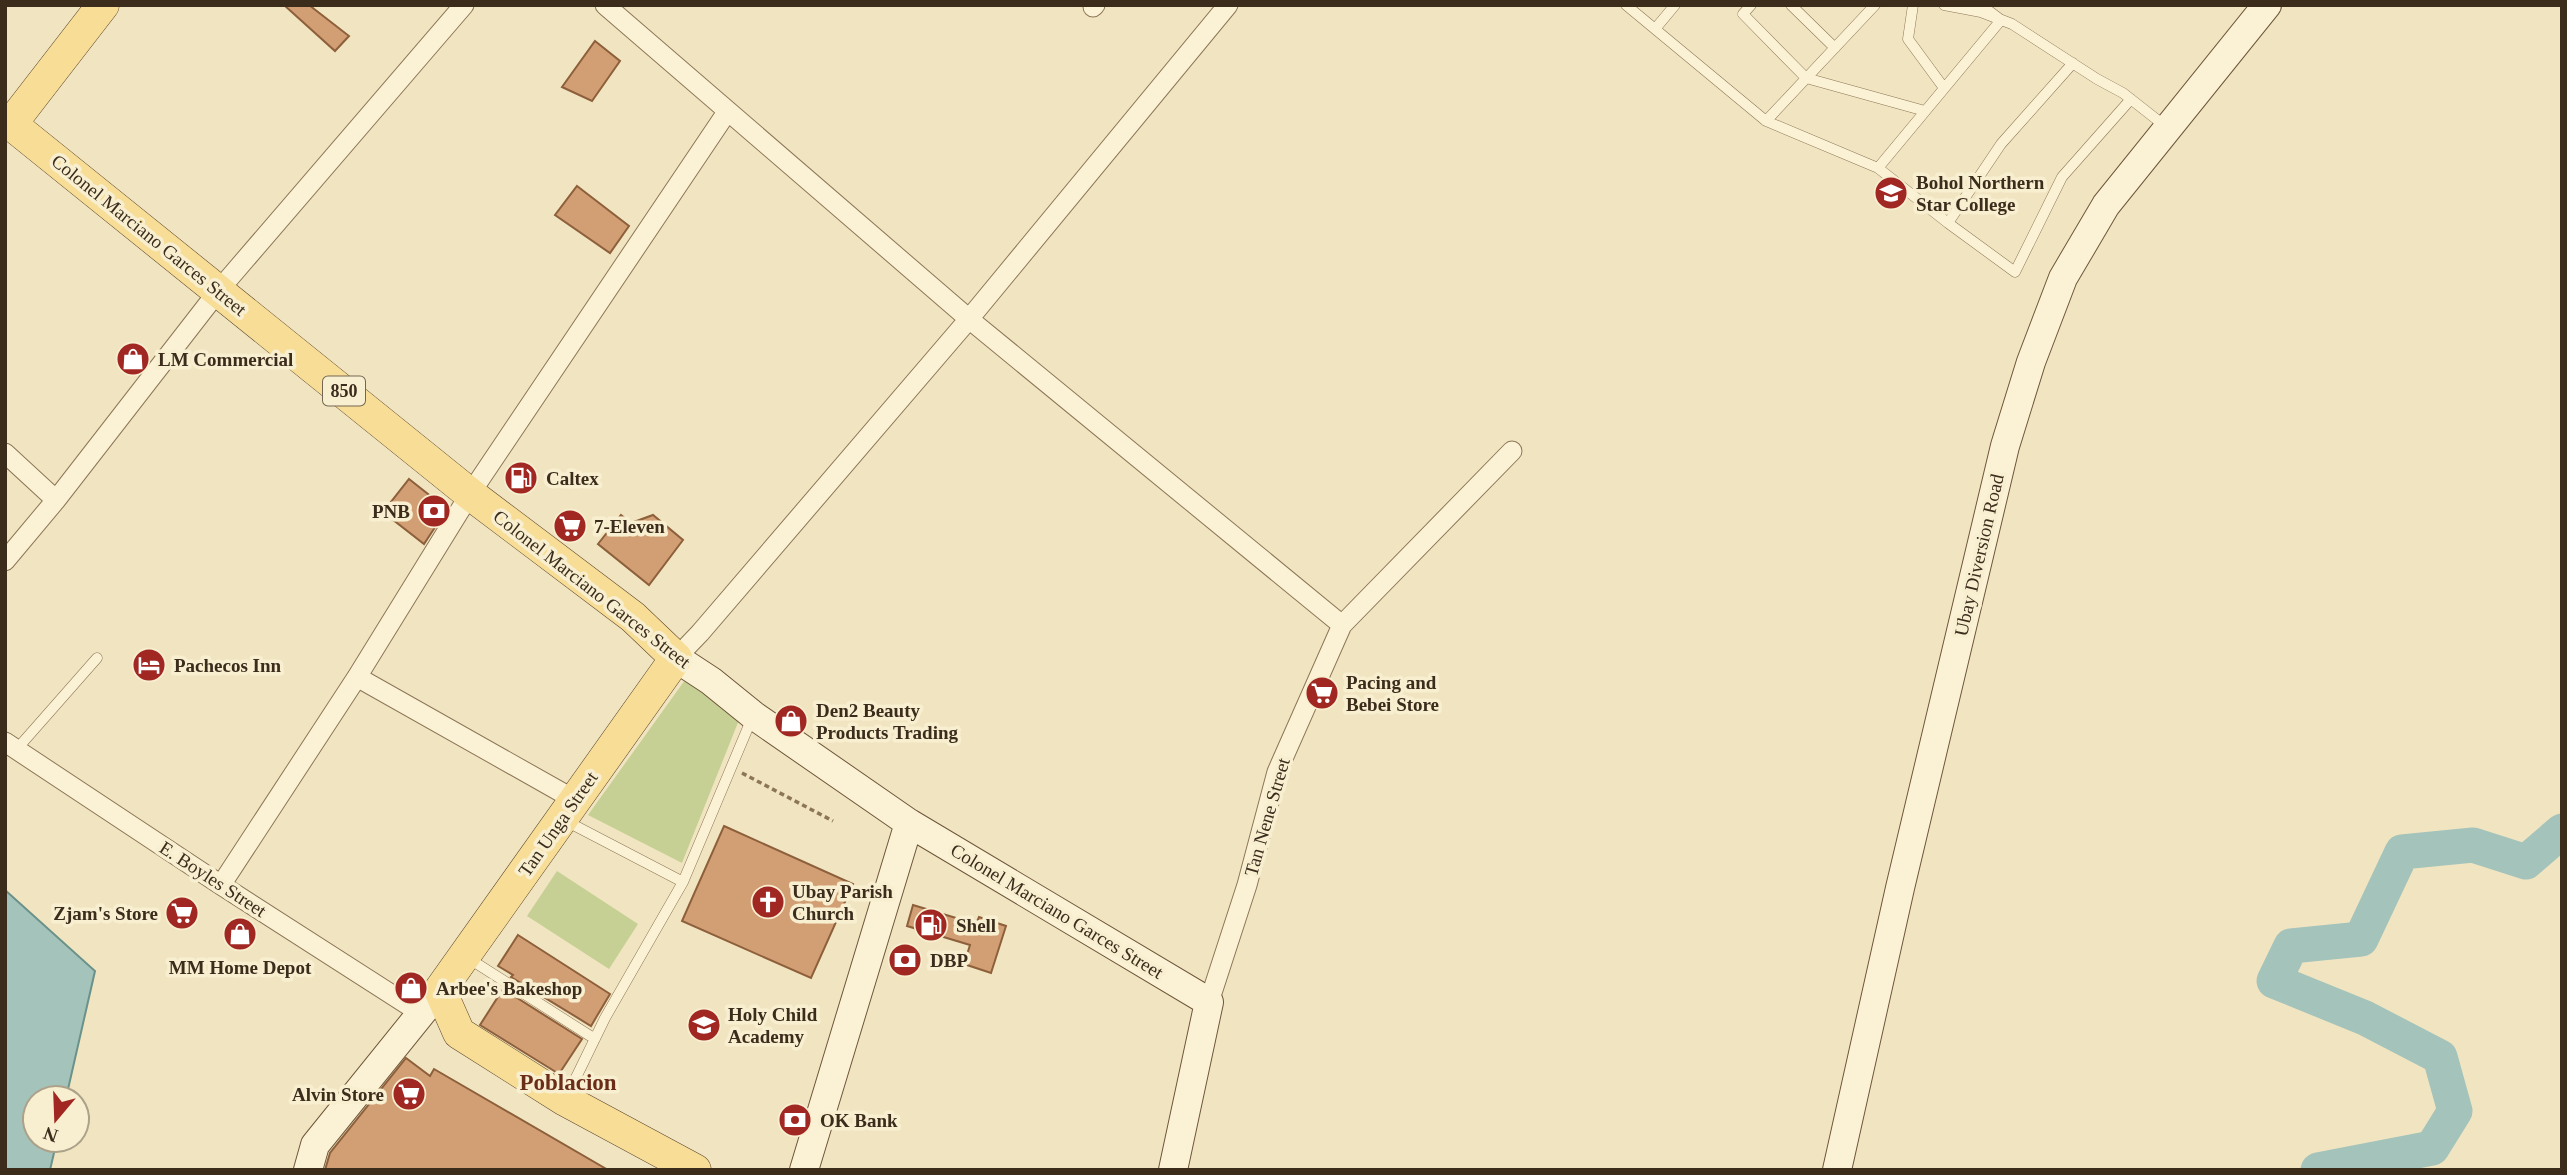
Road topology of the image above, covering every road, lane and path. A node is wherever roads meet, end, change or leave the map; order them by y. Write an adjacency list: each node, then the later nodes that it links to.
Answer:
1 (103, 5): 24 (main road, 850)
2 (464, 5): 28 (street)
3 (605, 5): 22 (street)
4 (1228, 5): 29 (street)
5 (1626, 5): 15 (lane)
6 (1675, 5): 15 (lane)
7 (1751, 5): 18 (lane)
8 (1791, 5): 16 (lane)
9 (1874, 5): 16 (lane)
10 (1913, 5): 19 (lane)
11 (1944, 5): 14 (lane)
12 (1981, 5): 14 (lane)
13 (2267, 5): 25 (street, Ubay Diversion Road)
14 (2001, 20): 17 (lane); 19 (lane)
15 (1655, 29): 23 (lane)
16 (1835, 48): 18 (lane)
17 (2073, 63): 20 (lane); 27 (lane)
18 (1806, 78): 21 (lane); 23 (lane)
19 (1944, 88): 21 (lane)
20 (2131, 99): 25 (lane); 27 (lane)
21 (1925, 111): 26 (lane)
22 (727, 112): 29 (street); 32 (street)
23 (1766, 121): 26 (lane)
24 (7, 125): 28 (main road, Colonel Marciano Garces Street / 850)
25 (2168, 128): 56 (street, Ubay Diversion Road)
26 (1878, 168): 27 (lane)
27 (1948, 223)
28 (219, 290): 32 (main road, Colonel Marciano Garces Street / 850); 33 (street)
29 (969, 319): 35 (street); 37 (street)
30 (1512, 451): 35 (street, Tan Nene Street)
31 (5, 453): 33 (street)
32 (470, 494): 37 (main road, Colonel Marciano Garces Street / 850); 38 (street)
33 (56, 500): 34 (street)
34 (5, 561)
35 (1342, 625): 49 (street, Tan Nene Street)
36 (97, 658): 40 (lane)
37 (676, 658): 39 (street, Colonel Marciano Garces Street); 42 (main road, Tan Unga Street)
38 (357, 677): 42 (street); 46 (street)
39 (754, 715): 41 (lane); 44 (street, Colonel Marciano Garces Street)
40 (10, 746): 46 (street, E. Boyles Street)
41 (730, 767): 43 (path); 45 (lane)
42 (568, 809): 45 (lane); 47 (main road, Tan Unga Street)
43 (833, 821)
44 (909, 823): 49 (street, Colonel Marciano Garces Street); 54 (street)
45 (683, 882): 50 (lane)
46 (221, 885): 48 (street, E. Boyles Street)
47 (464, 956): 48 (main road, Tan Unga Street); 50 (lane)
48 (431, 1002): 51 (main road); 52 (street)
49 (1209, 1002): 55 (street, Tan Nene Street)
50 (594, 1039): 51 (lane)
51 (565, 1100): 53 (main road)
52 (308, 1170)
53 (695, 1170)
54 (804, 1170)
55 (1173, 1170)
56 (1837, 1170)

